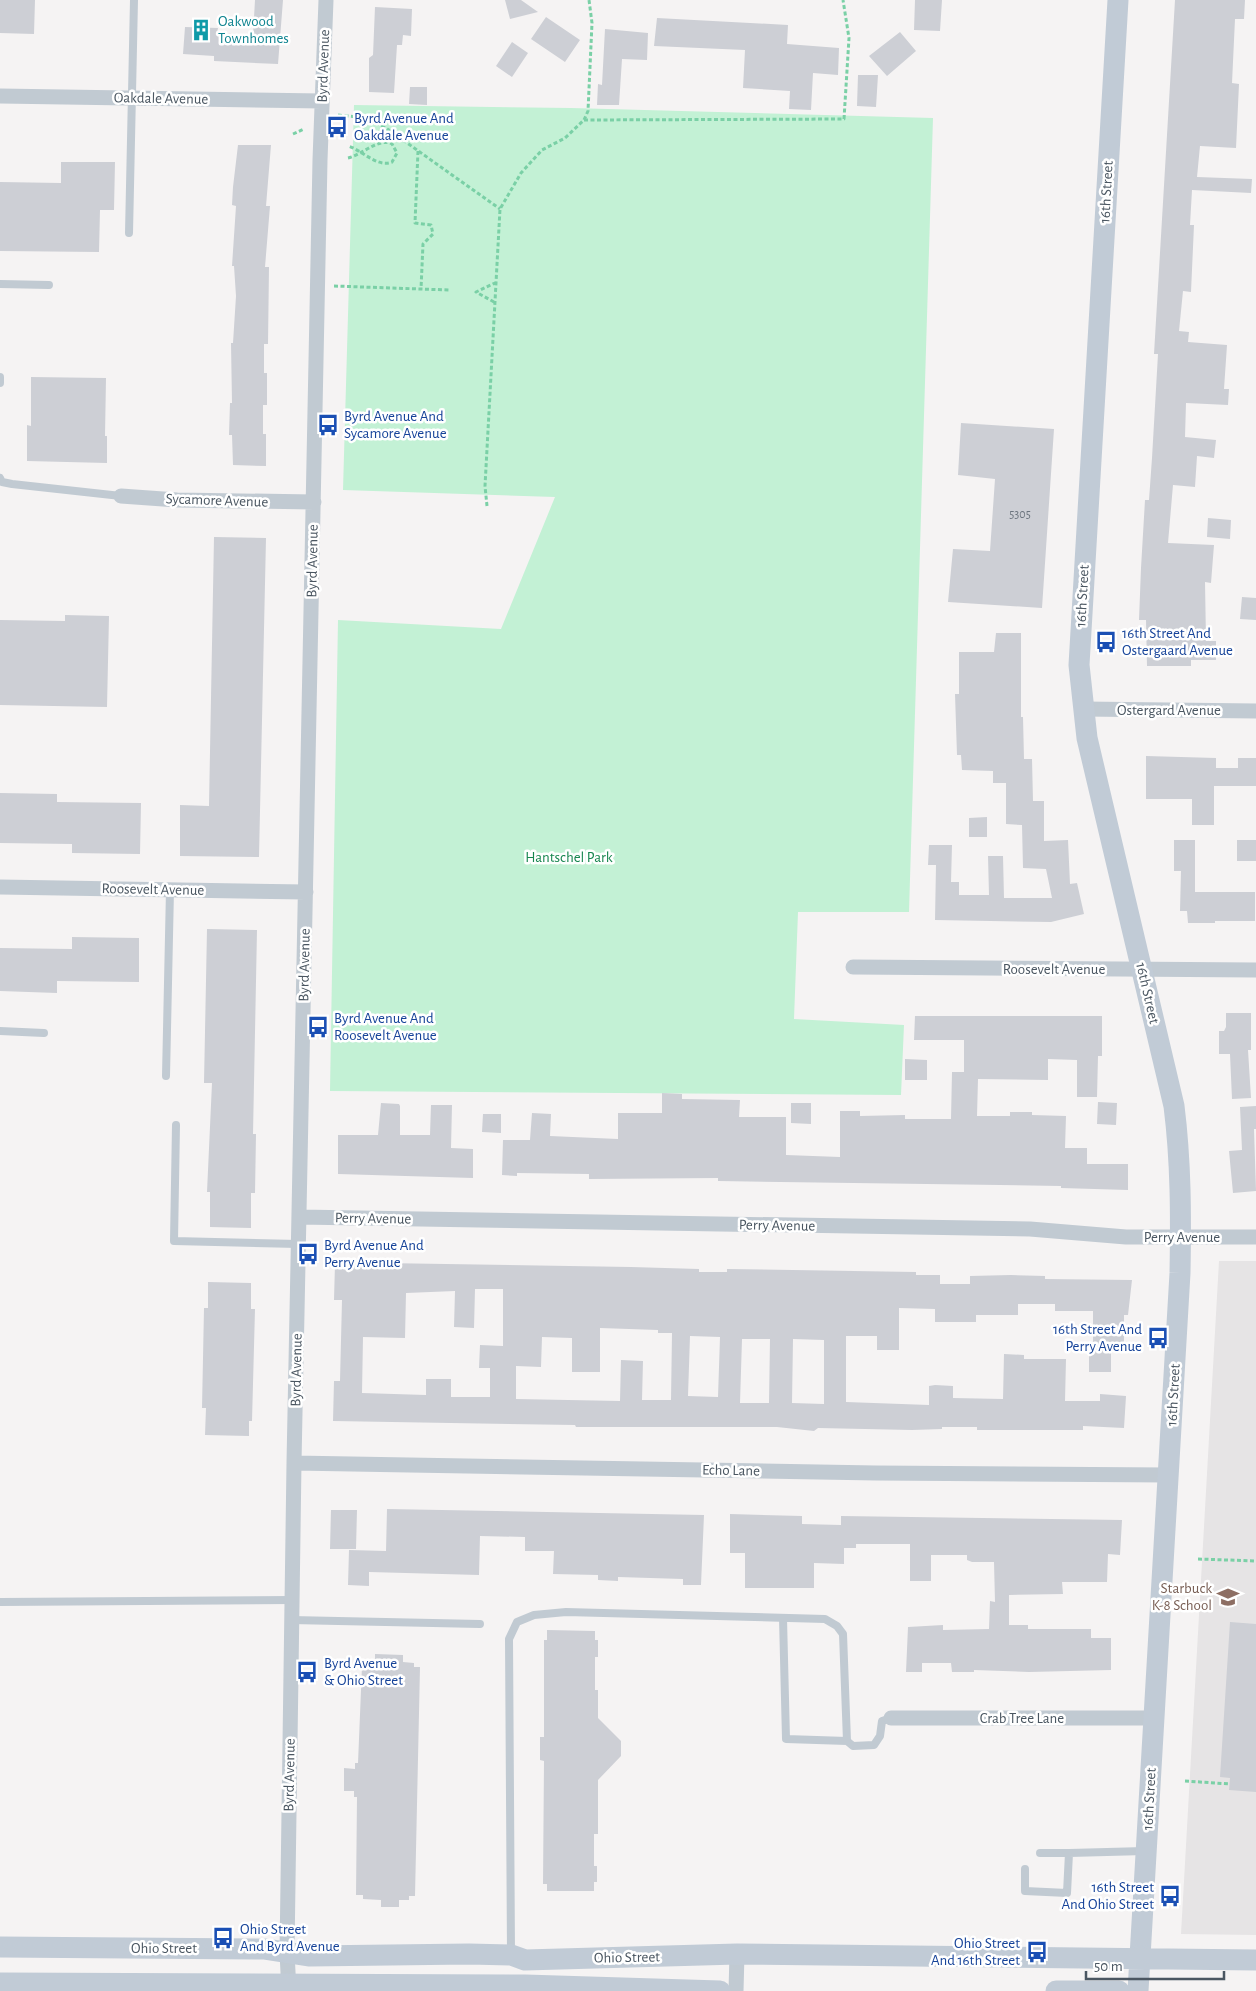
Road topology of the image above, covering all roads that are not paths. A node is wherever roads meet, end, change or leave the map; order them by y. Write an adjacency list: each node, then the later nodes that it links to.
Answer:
1 (134, 0): 5 (lane)
2 (326, 0): 6 (street, Byrd Avenue)
3 (1118, 0): 15 (street, 16th Street)
4 (0, 96): 5 (street, Oakdale Avenue)
5 (132, 98): 6 (street, Oakdale Avenue); 7 (lane)
6 (322, 101): 14 (street, Byrd Avenue)
7 (130, 233)
8 (0, 284): 9 (lane)
9 (49, 285)
10 (0, 377): 11 (lane)
11 (0, 383)
12 (0, 478): 13 (lane)
13 (121, 496): 14 (street, Sycamore Avenue)
14 (314, 502): 19 (street, Byrd Avenue)
15 (1083, 710): 16 (street, Ostergard Avenue); 21 (street, 16th Street)
16 (1256, 710)
17 (0, 887): 18 (street, Roosevelt Avenue)
18 (170, 890): 19 (street, Roosevelt Avenue); 25 (lane)
19 (306, 892): 27 (street, Byrd Avenue)
20 (852, 967): 21 (street, Roosevelt Avenue)
21 (1142, 969): 22 (street, Roosevelt Avenue); 28 (street, 16th Street)
22 (1256, 970)
23 (0, 1031): 24 (lane)
24 (44, 1032)
25 (166, 1076)
26 (176, 1125): 30 (lane)
27 (299, 1217): 28 (street, Perry Avenue); 30 (street, Byrd Avenue)
28 (1181, 1237): 29 (street, Perry Avenue); 32 (street, 16th Street)
29 (1256, 1237)
30 (298, 1244): 31 (street, Byrd Avenue)
31 (294, 1463): 32 (street, Echo Lane); 33 (street, Byrd Avenue)
32 (1168, 1474): 39 (street, 16th Street)
33 (292, 1600): 34 (lane); 36 (street, Byrd Avenue)
34 (0, 1602)
35 (783, 1618): 40 (lane); 40 (lane); 48 (lane)
36 (291, 1620): 37 (lane); 46 (street, Byrd Avenue)
37 (480, 1624)
38 (891, 1718): 39 (street, Crab Tree Lane); 40 (lane)
39 (1154, 1718): 41 (street, 16th Street)
40 (847, 1741)
41 (1146, 1851): 43 (lane); 49 (street, 16th Street)
42 (1040, 1853): 43 (lane)
43 (1069, 1853): 44 (lane)
44 (1025, 1869)
45 (0, 1948): 46 (street, Ohio Street)
46 (287, 1953): 48 (street, Ohio Street); 52 (street, Byrd Avenue)
47 (736, 1954): 48 (street, Ohio Street); 49 (street, Ohio Street); 55 (street)
48 (518, 1957): 53 (street)
49 (1139, 1958): 50 (street, Ohio Street); 58 (street, 16th Street)
50 (1256, 1960)
51 (0, 1983): 52 (street, Ohio Street)
52 (289, 1987): 53 (street, Ohio Street)
53 (525, 1988): 54 (street, Ohio Street)
54 (720, 1991)
55 (736, 1991)
56 (1056, 1991): 57 (street)
57 (1119, 1991)
58 (1138, 1991)

